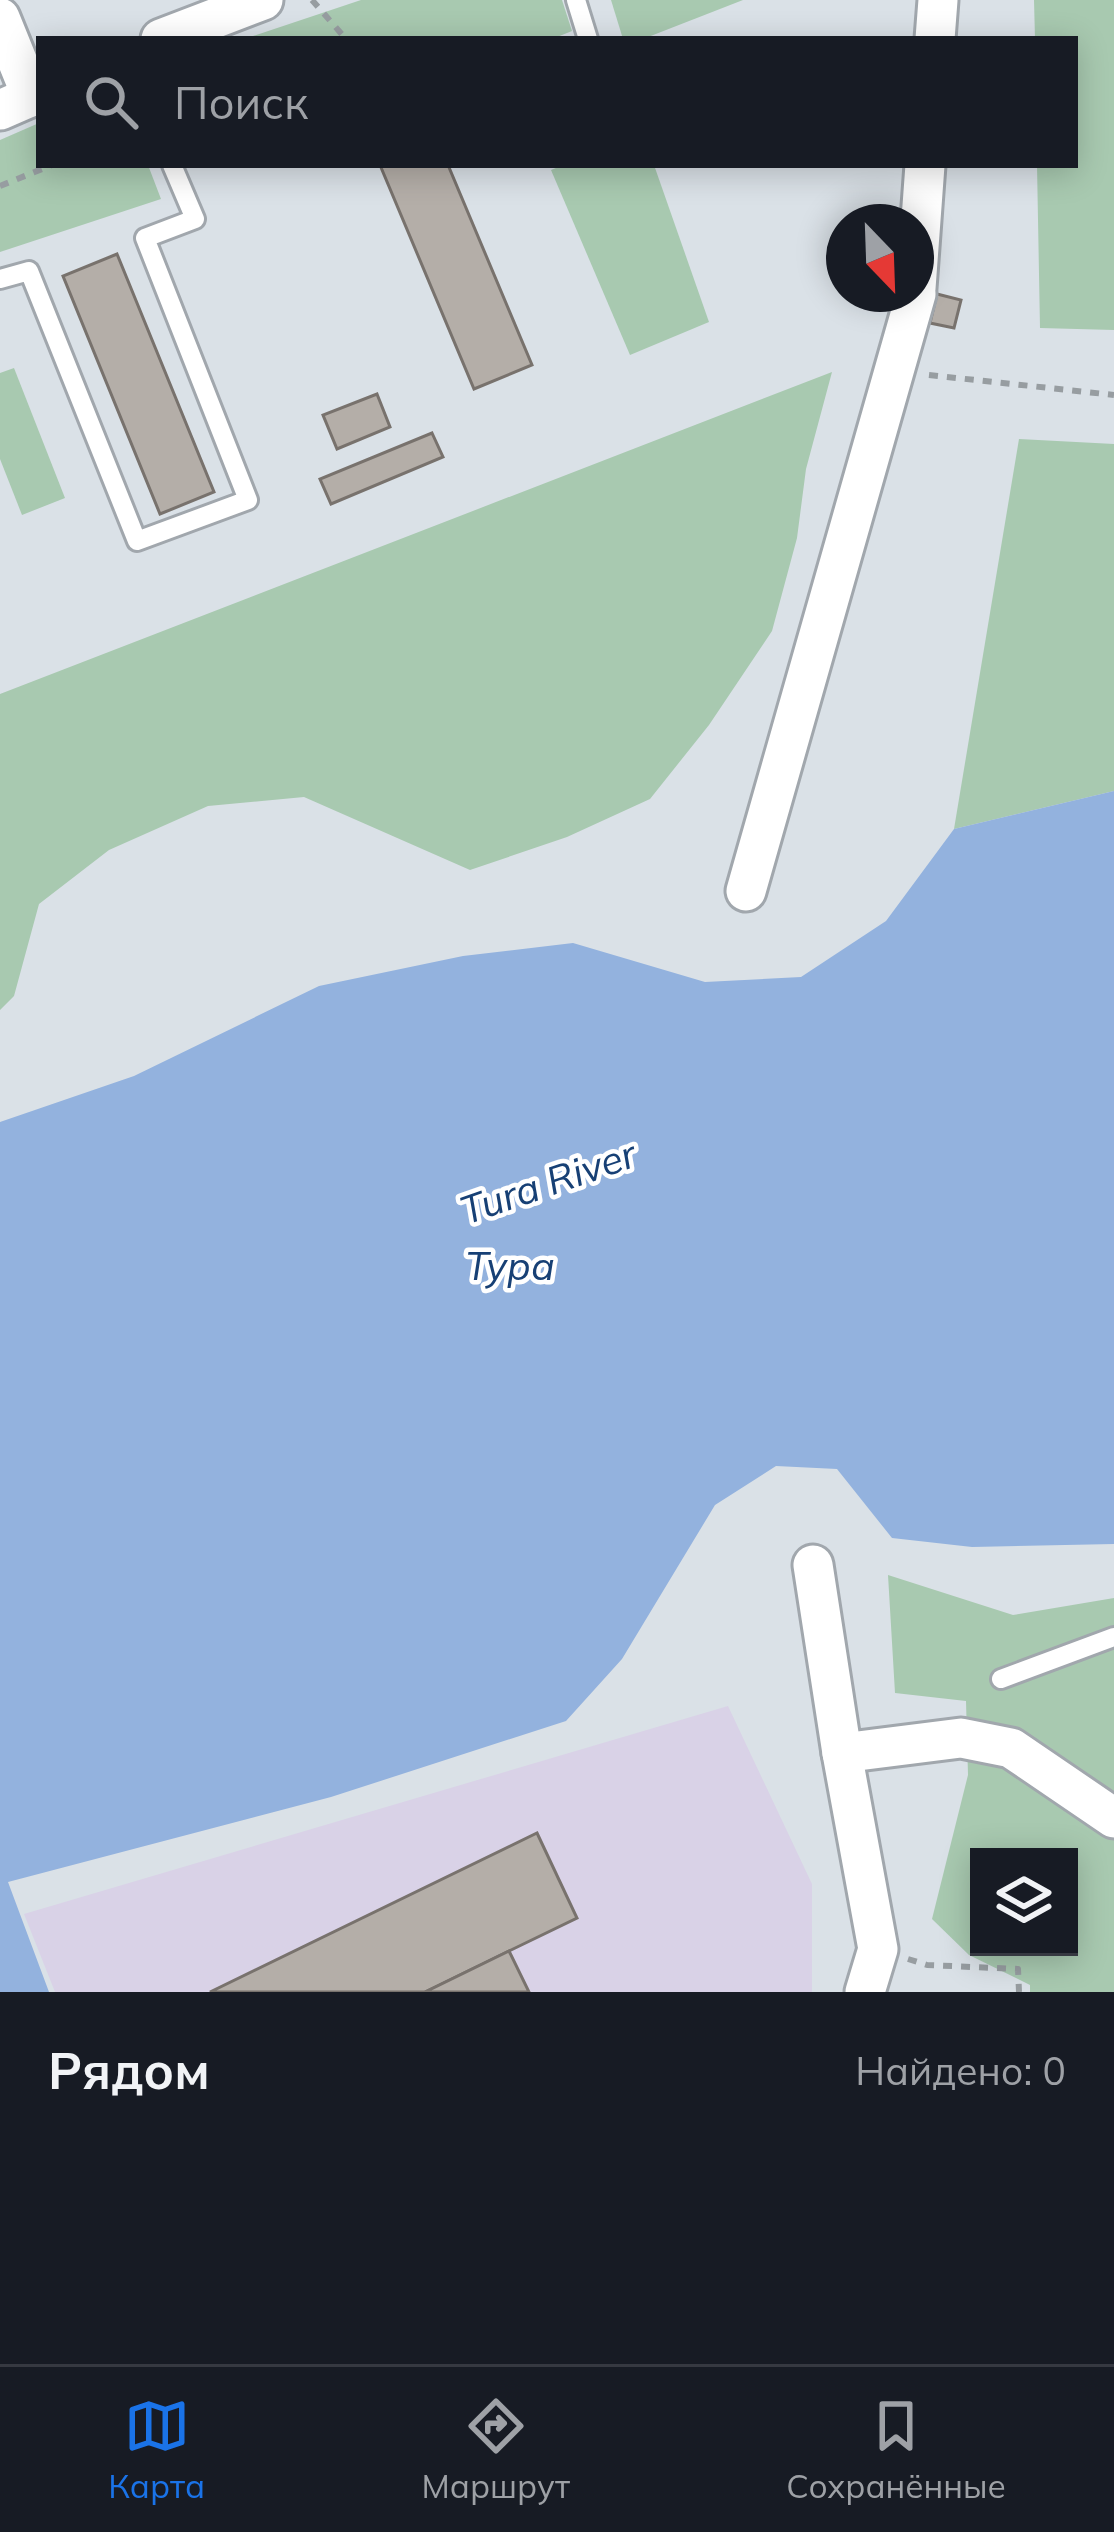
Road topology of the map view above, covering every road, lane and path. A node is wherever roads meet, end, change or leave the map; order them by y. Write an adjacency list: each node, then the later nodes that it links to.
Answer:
1 (263, 0): 6 (street)
2 (312, 0): 7 (path)
3 (576, 0): 8 (lane)
4 (938, 0): 9 (street)
5 (0, 18): 10 (street)
6 (169, 36)
7 (343, 36)
8 (587, 36)
9 (935, 36)
10 (24, 100)
11 (45, 168): 14 (path)
12 (173, 168): 16 (lane)
13 (926, 168): 15 (street)
14 (0, 186)
15 (923, 204)
16 (0, 279)
17 (911, 312): 18 (street)
18 (896, 371): 19 (path); 20 (street)
19 (1114, 394)
20 (746, 892)
21 (813, 1565): 24 (street)
22 (1114, 1637): 23 (lane)
23 (1001, 1679)
24 (842, 1753): 25 (street); 26 (street)
25 (1114, 1818)
26 (878, 1949): 27 (street); 28 (path)
27 (865, 1992)
28 (1019, 1992)

